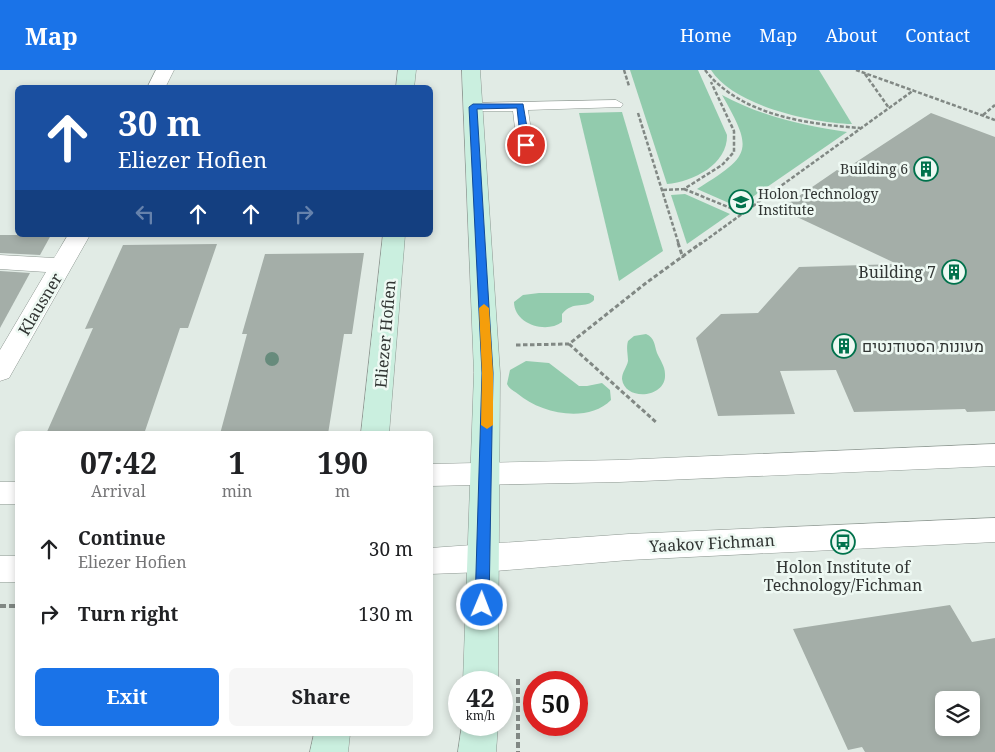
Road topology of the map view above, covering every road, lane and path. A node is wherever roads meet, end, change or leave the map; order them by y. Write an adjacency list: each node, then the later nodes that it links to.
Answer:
1 (165, 70): 9 (street)
2 (407, 70): 10 (main road)
3 (471, 70): 16 (main road)
4 (624, 70): 11 (path)
5 (705, 70): 8 (path)
6 (856, 70): 7 (path)
7 (865, 73): 12 (path); 18 (path)
8 (709, 79): 21 (path); 23 (path)
9 (158, 85)
10 (405, 85)
11 (630, 88)
12 (914, 90): 18 (path); 19 (path)
13 (616, 104): 15 (lane)
14 (995, 105): 19 (path)
15 (520, 106): 16 (lane); 22 (lane)
16 (473, 107): 37 (main road)
17 (636, 107): 24 (path)
18 (890, 108): 21 (path)
19 (983, 115): 20 (path)
20 (995, 120)
21 (861, 128): 25 (path)
22 (526, 145)
23 (684, 189): 24 (path); 25 (path)
24 (663, 190): 28 (path)
25 (744, 214): 28 (path)
26 (78, 237): 30 (street, Klausner)
27 (394, 237): 35 (main road, Eliezer Hofien)
28 (683, 258): 31 (path)
29 (0, 262): 30 (street)
30 (63, 266): 33 (street, Klausner)
31 (569, 344): 32 (path); 34 (path)
32 (510, 345)
33 (0, 372)
34 (658, 423)
35 (375, 431)
36 (995, 455): 37 (street)
37 (486, 473): 38 (street); 44 (main road)
38 (433, 475)
39 (15, 492): 40 (street)
40 (0, 493)
41 (995, 530): 42 (street, Yaakov Fichman)
42 (962, 531): 43 (street); 44 (street, Yaakov Fichman)
43 (995, 539)
44 (483, 559): 45 (street, Yaakov Fichman); 50 (main road)
45 (433, 561)
46 (0, 569): 47 (street)
47 (15, 569)
48 (0, 606): 49 (path)
49 (15, 606)
50 (481, 671)
51 (332, 736): 53 (main road)
52 (479, 736): 54 (main road)
53 (329, 752)
54 (477, 752)

